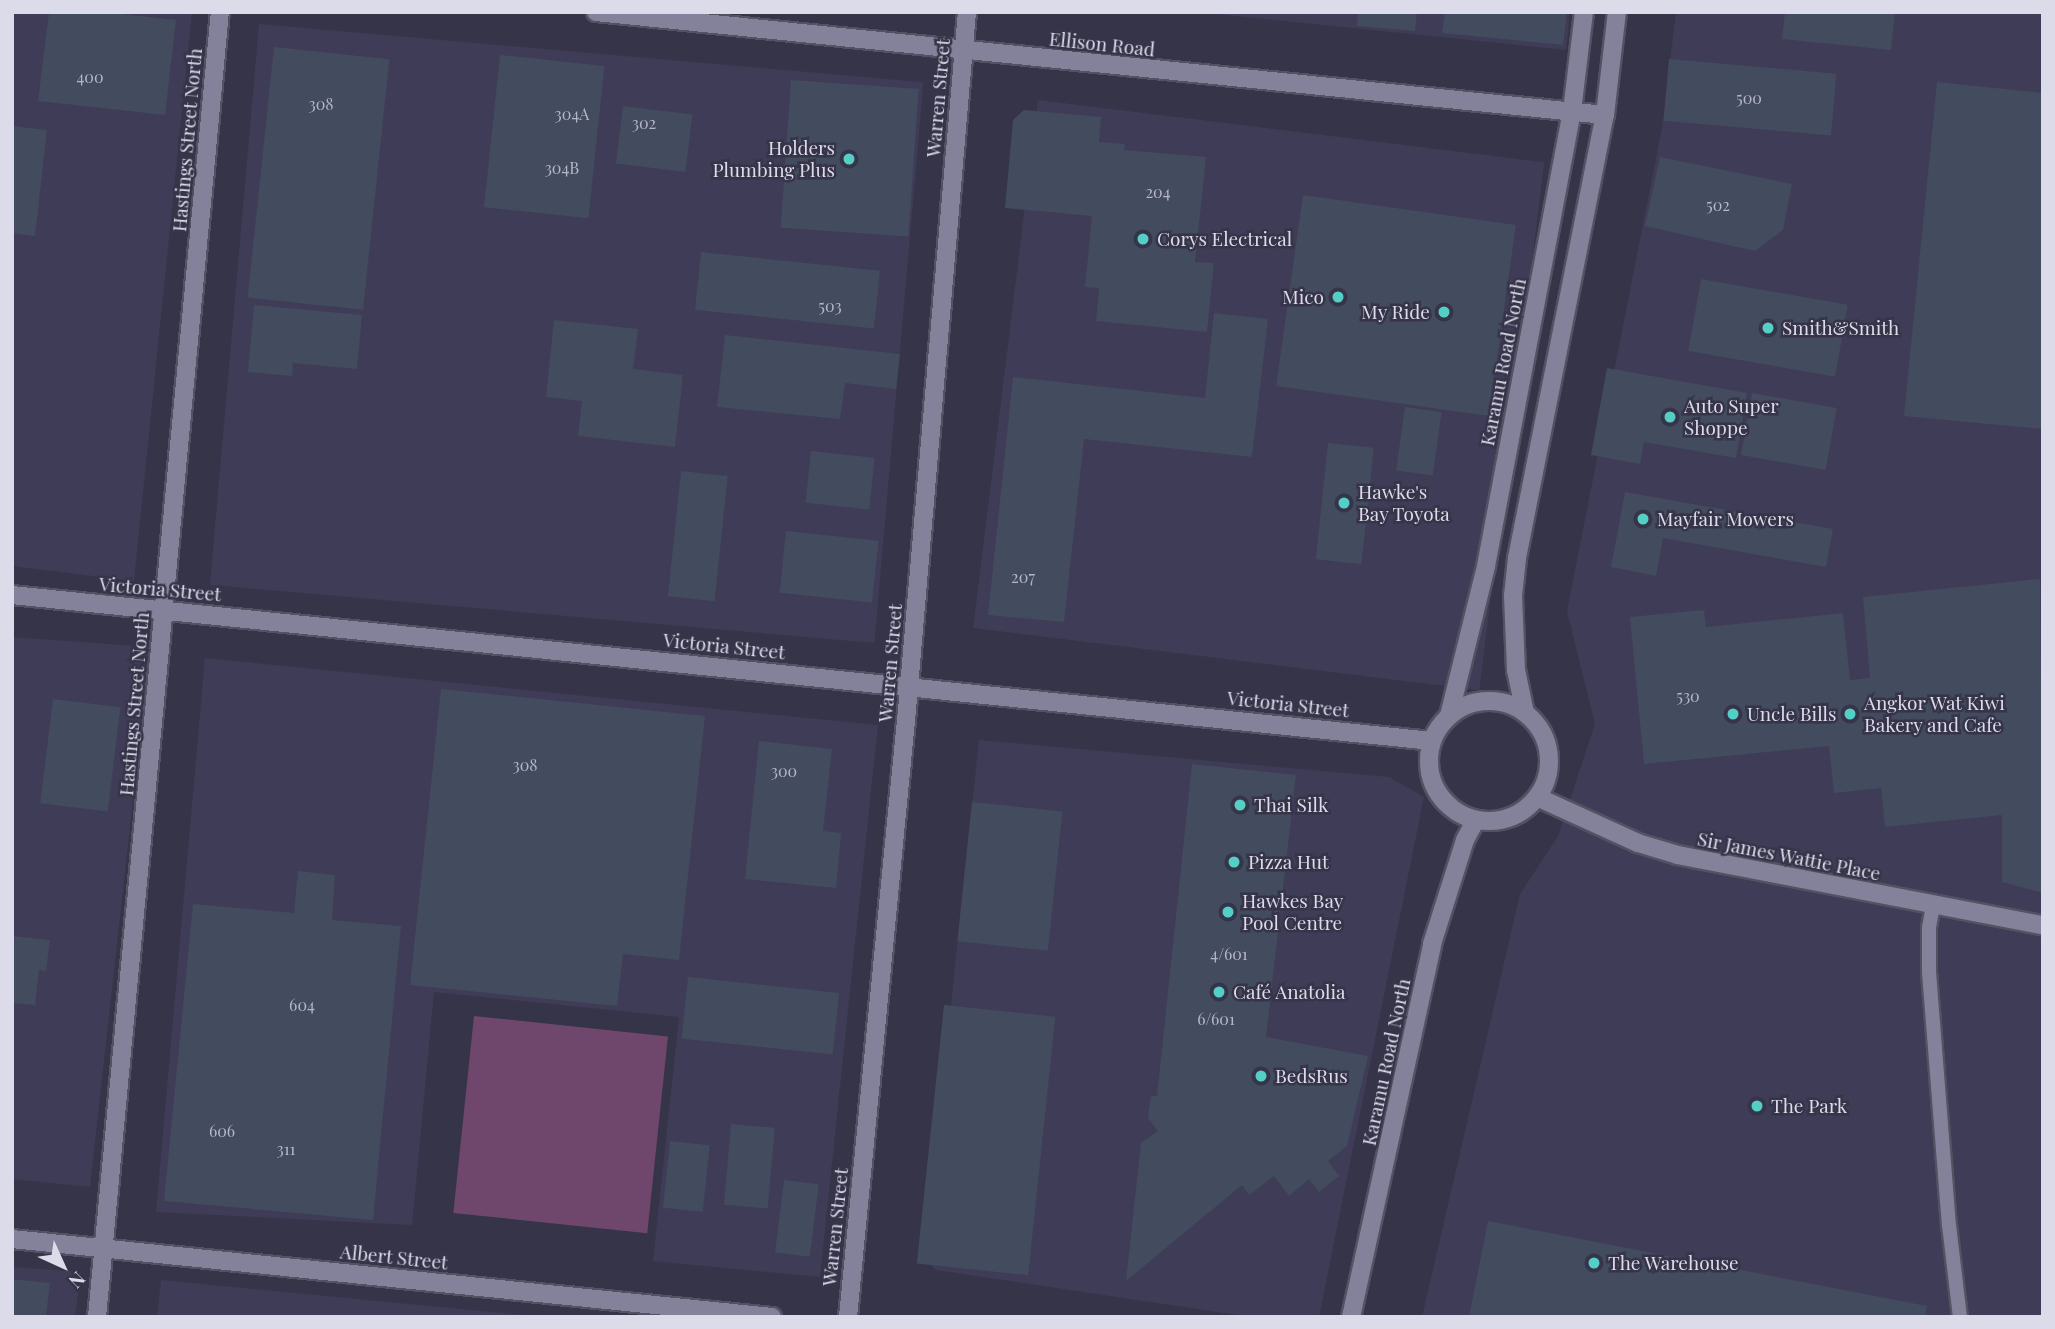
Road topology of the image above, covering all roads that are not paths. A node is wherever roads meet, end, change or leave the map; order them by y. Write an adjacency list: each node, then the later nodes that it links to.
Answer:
1 (220, 12): 10 (street, Hastings Street North)
2 (596, 12): 6 (street, Ellison Road)
3 (967, 12): 6 (street, Warren Street)
4 (1584, 12): 7 (street, Karamu Road North)
5 (1617, 12): 8 (street)
6 (963, 50): 7 (street, Ellison Road); 11 (street, Warren Street)
7 (1572, 111): 8 (street, Ellison Road); 13 (street, Karamu Road North)
8 (1605, 115): 12 (street)
9 (12, 595): 10 (street, Victoria Street)
10 (164, 610): 11 (street, Victoria Street); 20 (street, Hastings Street North)
11 (909, 687): 14 (street, Victoria Street); 23 (street, Warren Street)
12 (1525, 713): 13 (street); 15 (street)
13 (1449, 716): 14 (street)
14 (1432, 741): 16 (street)
15 (1537, 797): 16 (street); 17 (street, Sir James Wattie Place)
16 (1475, 821): 24 (street, Karamu Road North)
17 (1933, 905): 18 (street, Sir James Wattie Place); 25 (lane)
18 (2043, 925)
19 (12, 1238): 20 (street, Albert Street)
20 (104, 1248): 21 (street, Hastings Street North); 22 (street, Albert Street)
21 (97, 1317)
22 (772, 1317)
23 (848, 1317)
24 (1351, 1317)
25 (1961, 1317)

